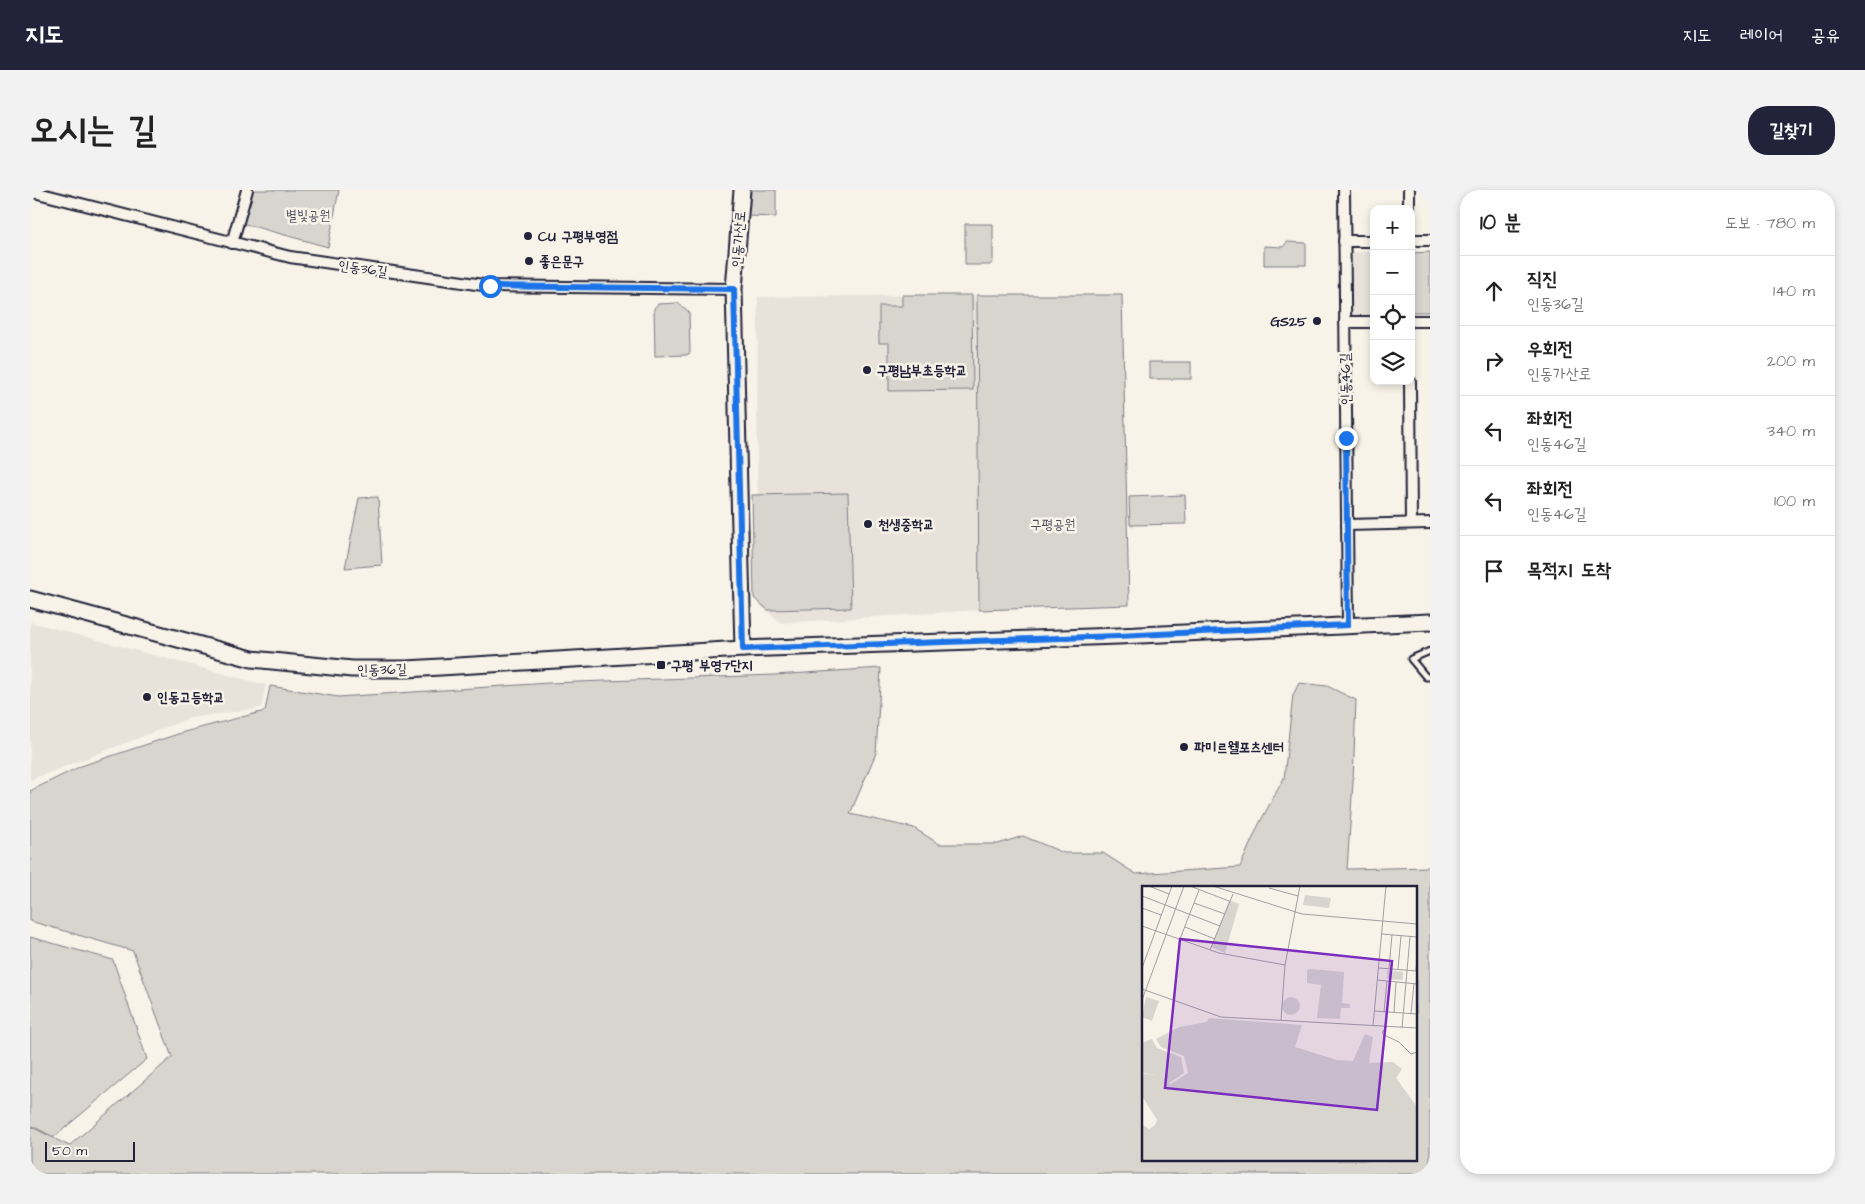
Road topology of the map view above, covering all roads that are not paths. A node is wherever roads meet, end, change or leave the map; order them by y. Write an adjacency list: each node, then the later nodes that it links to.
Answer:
1 (247, 190): 11 (street)
2 (742, 190): 12 (street, 인동가산로)
3 (1344, 190): 9 (street, 인동46길)
4 (1409, 190): 6 (street)
5 (30, 191): 11 (street, 인동36길)
6 (1409, 205)
7 (1415, 240): 8 (street)
8 (1430, 240)
9 (1344, 241): 10 (street); 15 (street, 인동46길)
10 (1370, 241)
11 (232, 243): 12 (street, 인동36길)
12 (734, 289): 24 (street, 인동가산로)
13 (1430, 320): 14 (street)
14 (1415, 321)
15 (1345, 322): 16 (street); 20 (street, 인동46길)
16 (1370, 322)
17 (1410, 385): 18 (street)
18 (1412, 523): 19 (street); 20 (street)
19 (1430, 523)
20 (1347, 525): 23 (street, 인동46길)
21 (30, 599): 24 (street, 인동36길)
22 (1430, 622): 23 (street)
23 (1348, 625): 24 (street)
24 (743, 649)
25 (1430, 651): 26 (lane)
26 (1430, 677)

